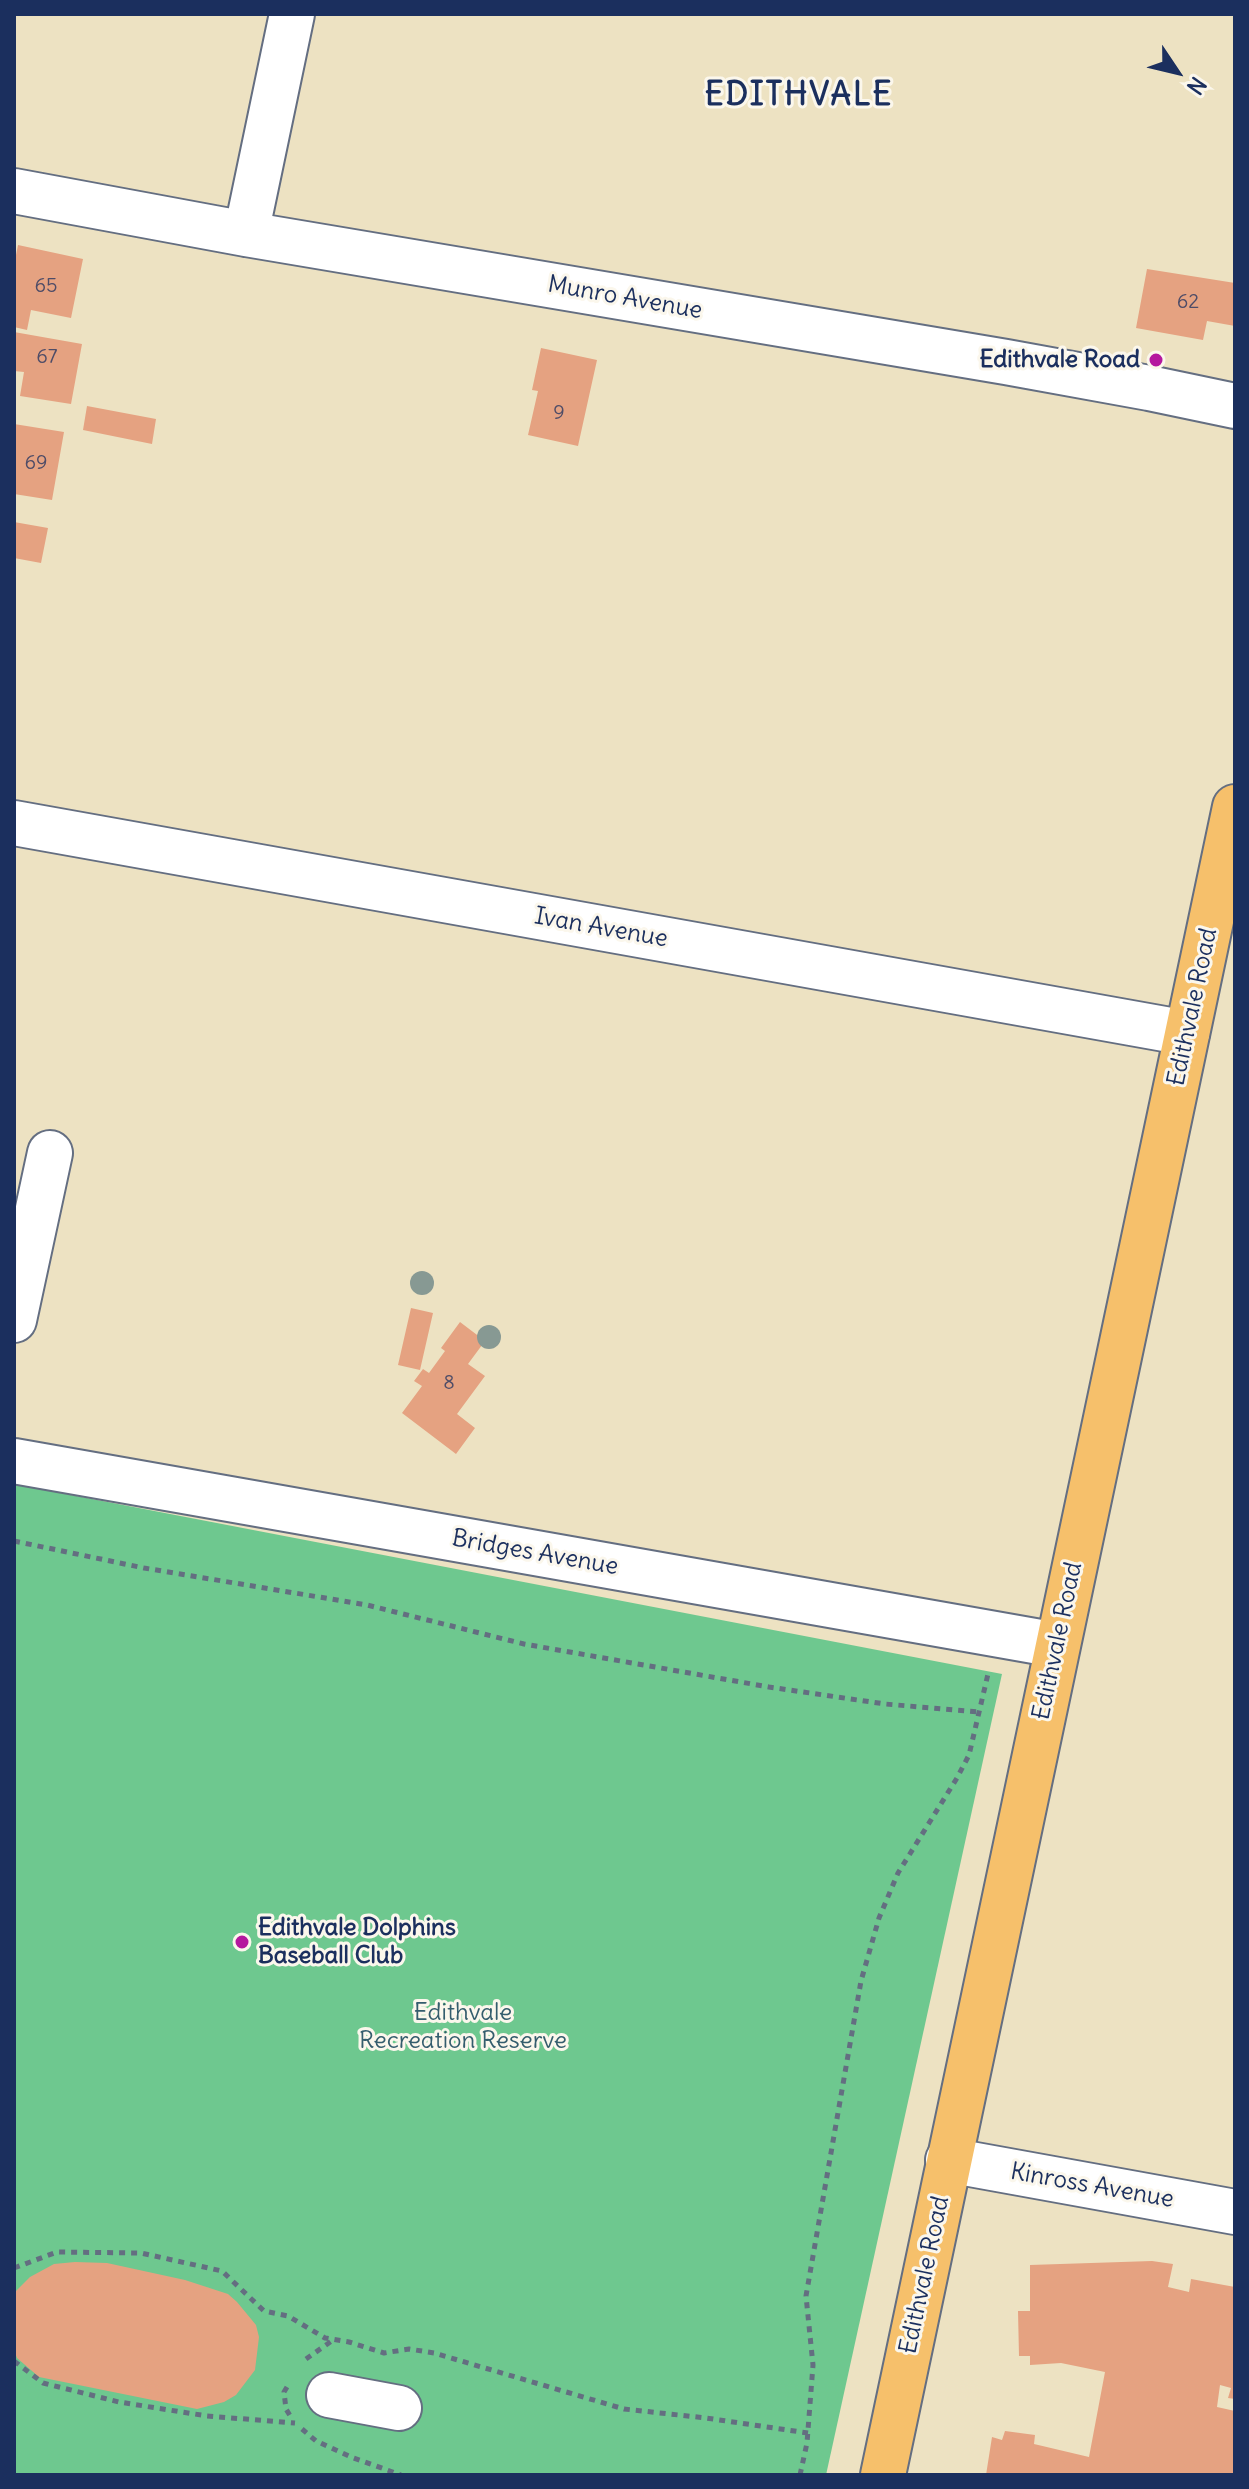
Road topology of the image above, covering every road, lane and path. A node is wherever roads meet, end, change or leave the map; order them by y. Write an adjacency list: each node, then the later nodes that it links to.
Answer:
1 (292, 14): 3 (street)
2 (14, 191): 3 (street, Munro Avenue)
3 (246, 234): 4 (street, Munro Avenue)
4 (1235, 406)
5 (1235, 807): 7 (highway, Edithvale Road)
6 (14, 823): 7 (street, Ivan Avenue)
7 (1187, 1033): 13 (highway, Edithvale Road)
8 (50, 1153): 9 (street)
9 (14, 1320)
10 (14, 1461): 12 (street, Bridges Avenue)
11 (14, 1541): 14 (path)
12 (1001, 1635): 13 (street, Bridges Avenue); 14 (path)
13 (1057, 1645): 15 (highway, Edithvale Road)
14 (980, 1712): 21 (path)
15 (948, 2160): 16 (street, Kinross Avenue); 24 (highway, Edithvale Road)
16 (1235, 2212)
17 (14, 2268): 21 (path)
18 (14, 2361): 22 (path)
19 (329, 2395): 20 (street)
20 (399, 2408)
21 (808, 2433): 23 (path)
22 (401, 2475)
23 (800, 2475)
24 (883, 2475)

